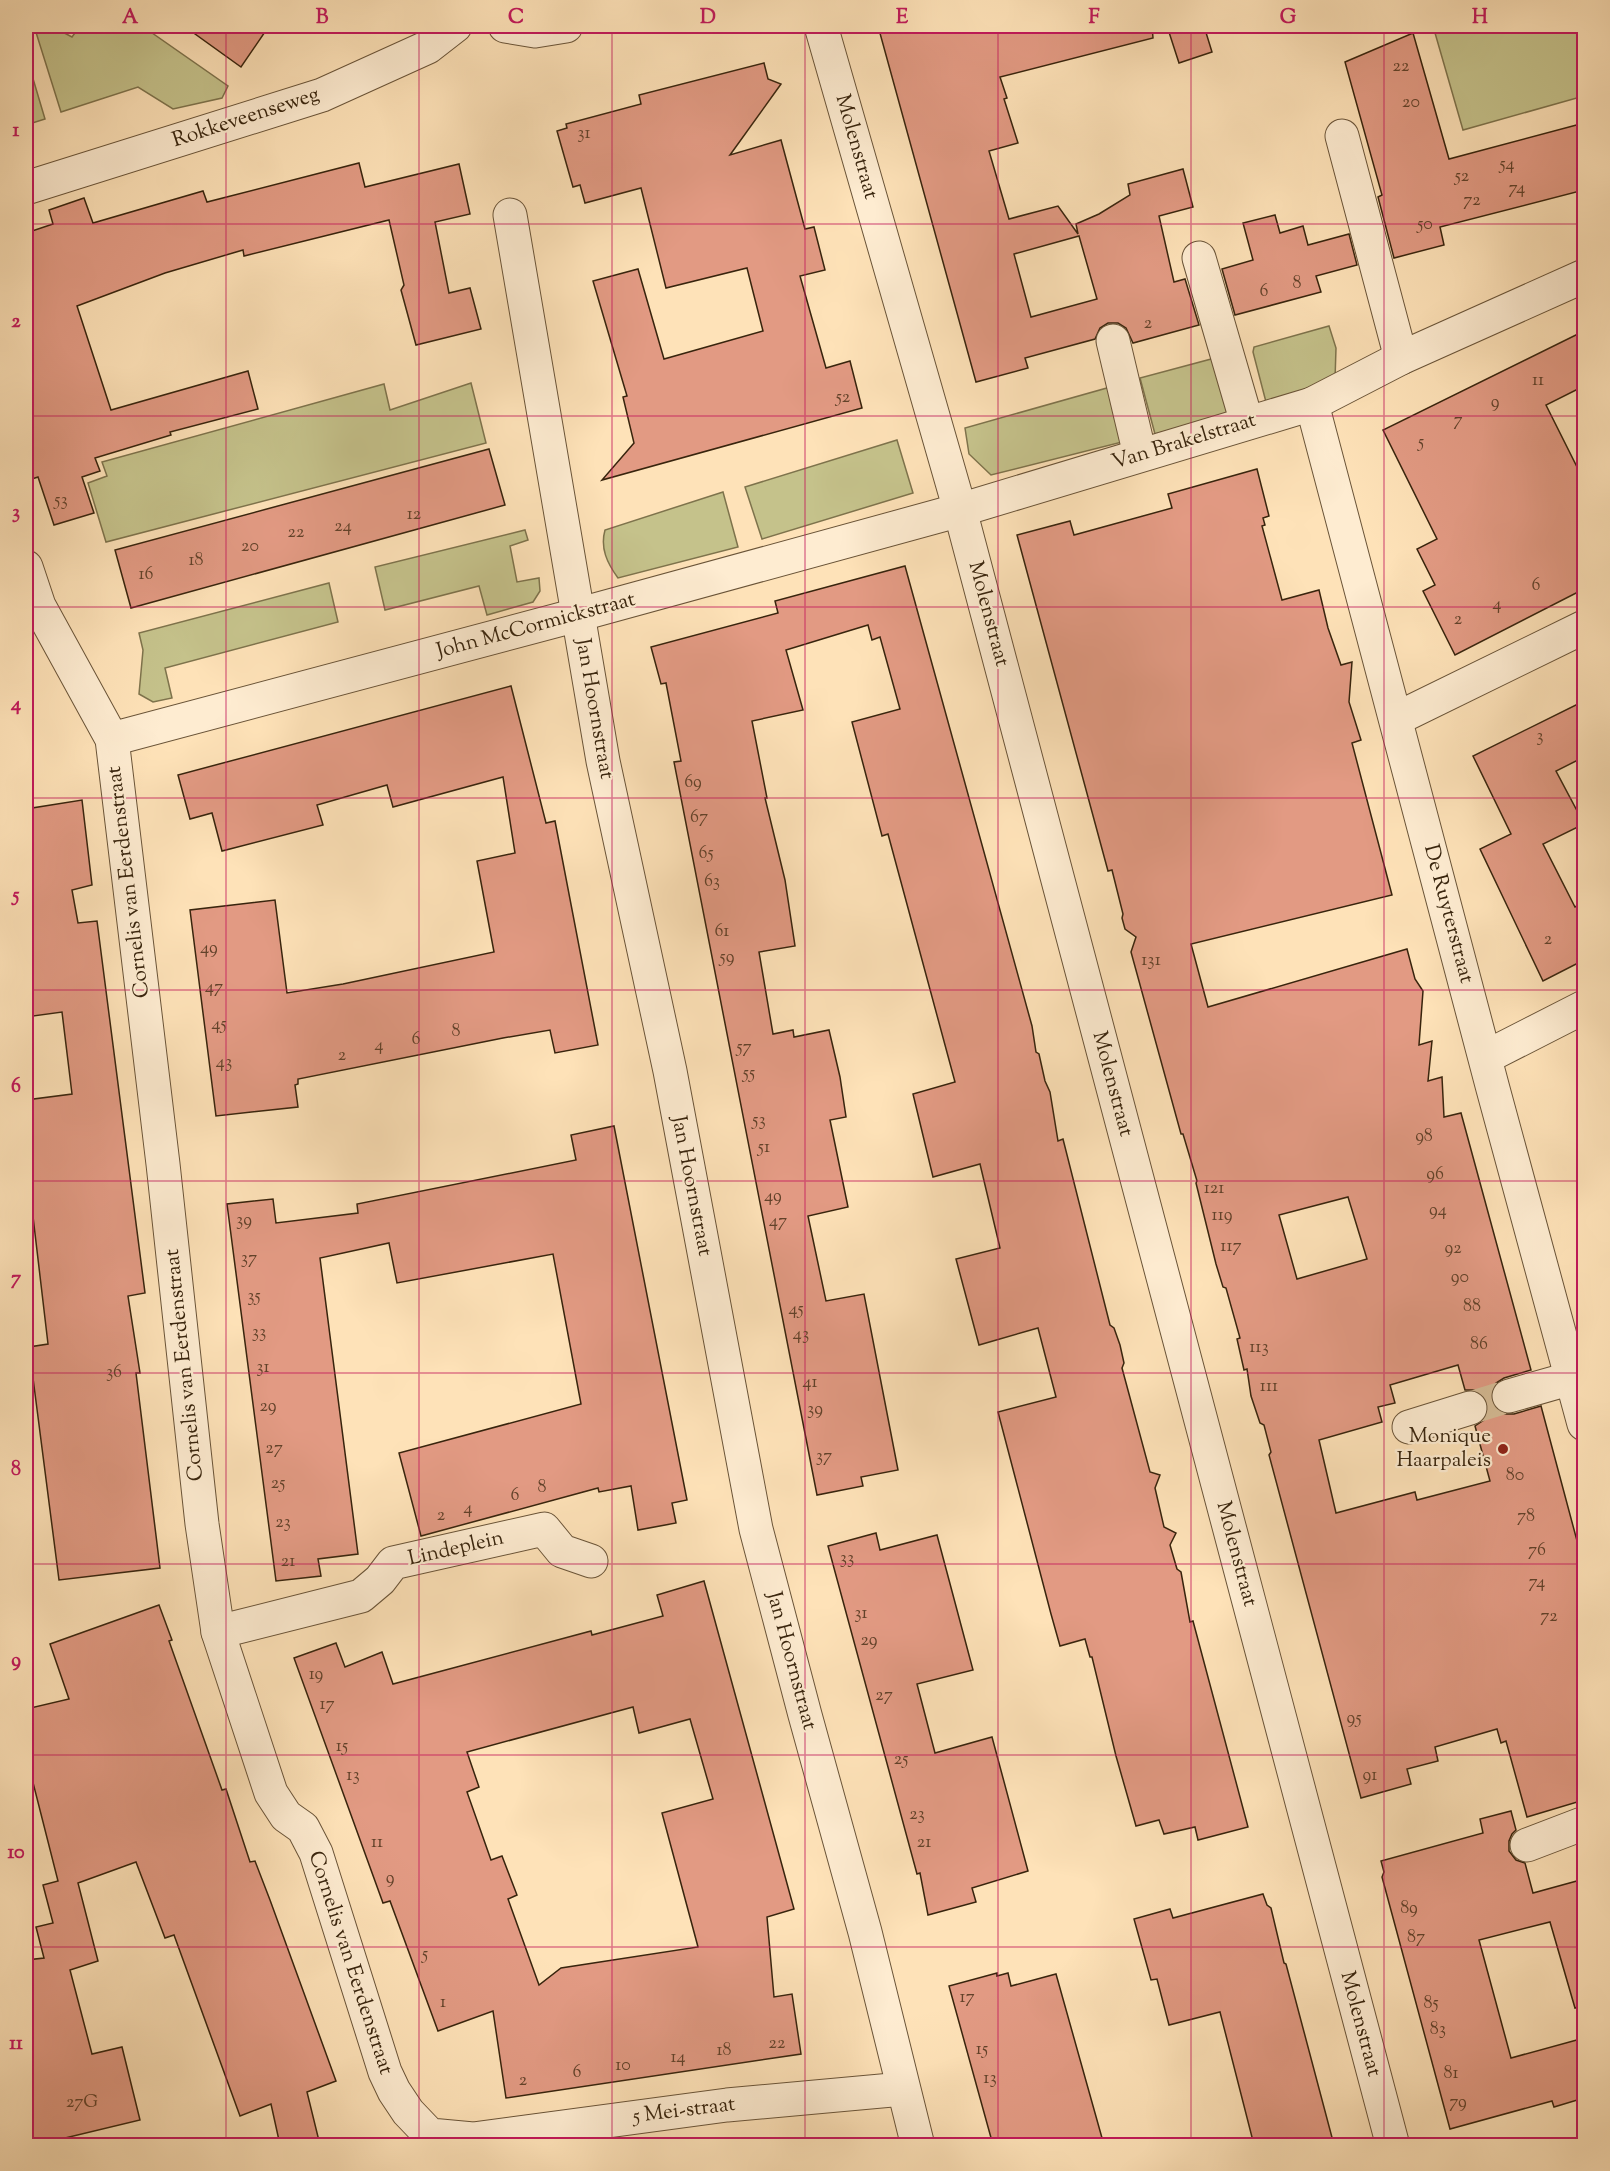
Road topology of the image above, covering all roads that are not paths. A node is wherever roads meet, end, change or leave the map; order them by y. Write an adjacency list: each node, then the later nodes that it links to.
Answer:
1 (455, 26): 6 (street, Rokkeveenseweg)
2 (505, 26): 3 (street)
3 (566, 26)
4 (821, 26): 15 (street, Molenstraat)
5 (1342, 136): 11 (street)
6 (26, 188)
7 (510, 215): 17 (street, Jan Hoornstraat)
8 (1200, 258): 13 (street)
9 (1584, 276): 11 (street, Van Brakelstraat)
10 (1113, 341): 14 (street)
11 (1401, 358): 12 (street, Van Brakelstraat)
12 (1312, 404): 13 (street, Van Brakelstraat); 19 (street, De Ruyterstraat)
13 (1247, 423): 14 (street, Van Brakelstraat)
14 (1140, 455): 15 (street, Van Brakelstraat)
15 (960, 510): 17 (street, John McCormickstraat); 35 (street, Molenstraat)
16 (26, 567): 20 (street, Cornelis van Eerdenstraat)
17 (577, 615): 20 (street, John McCormickstraat); 32 (street, Jan Hoornstraat)
18 (1584, 627): 19 (street)
19 (1396, 719): 22 (street, De Ruyterstraat)
20 (112, 740): 29 (street, Cornelis van Eerdenstraat)
21 (1584, 1007): 22 (street)
22 (1486, 1057): 23 (street, De Ruyterstraat)
23 (1578, 1375): 24 (street); 26 (street, De Ruyterstraat)
24 (1509, 1396)
25 (1470, 1408): 27 (street)
26 (1584, 1424)
27 (1409, 1427)
28 (591, 1561): 29 (street, Lindeplein)
29 (218, 1632): 33 (street, Cornelis van Eerdenstraat)
30 (1582, 1824): 31 (street)
31 (1527, 1845)
32 (903, 2089): 33 (street, 5 Mei-straat); 34 (street, Jan Hoornstraat)
33 (438, 2139)
34 (918, 2145)
35 (1393, 2145)

